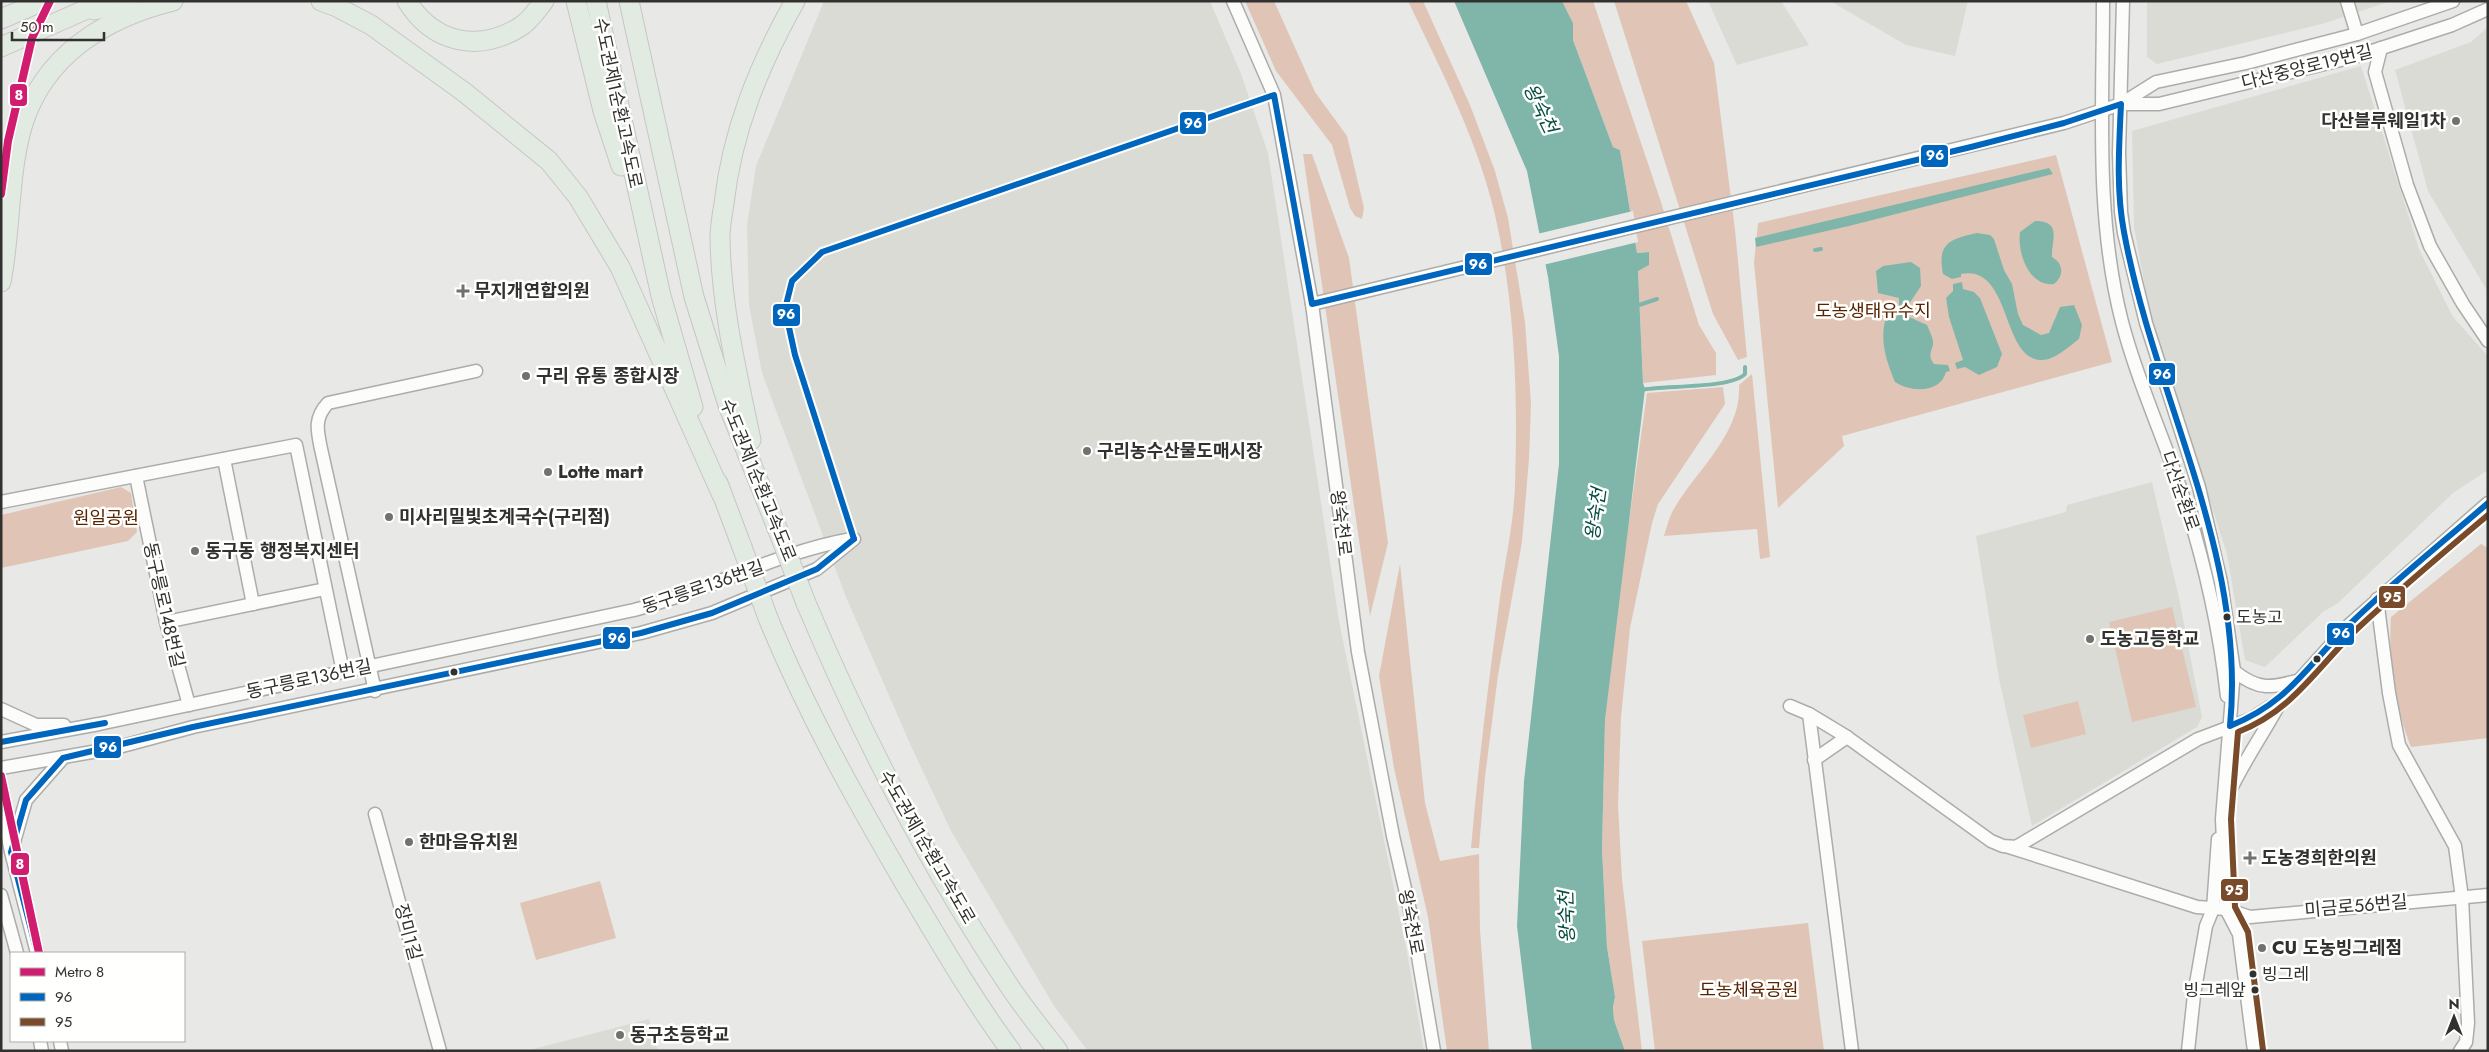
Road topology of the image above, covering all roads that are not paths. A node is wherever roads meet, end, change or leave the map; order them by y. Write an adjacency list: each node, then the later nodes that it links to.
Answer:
1 (43, 1): 20 (highway)
2 (105, 1): 19 (highway)
3 (127, 1): 19 (highway)
4 (173, 1): 30 (highway)
5 (321, 1): 37 (highway)
6 (407, 1): 7 (highway)
7 (544, 1)
8 (576, 1): 29 (highway)
9 (596, 1): 29 (highway, 수도권제1순환고속도로)
10 (629, 1): 36 (highway, 수도권제1순환고속도로)
11 (787, 1): 22 (highway)
12 (795, 1): 22 (highway)
13 (1233, 1): 31 (street, 왕숙천로)
14 (2103, 1): 28 (street, 다산순환로)
15 (2123, 1): 27 (street, 다산순환로)
16 (2347, 1): 21 (street)
17 (2453, 1): 21 (street, 다산중앙로19번길)
18 (2488, 10): 24 (street, 다산중앙로19번길)
19 (74, 15): 23 (highway)
20 (1, 19)
21 (2357, 34): 27 (street, 다산중앙로19번길)
22 (776, 35): 36 (highway)
23 (1, 47)
24 (2381, 48): 25 (street, 다산중앙로19번길); 26 (street)
25 (2356, 56): 26 (street); 27 (street, 다산중앙로19번길)
26 (2375, 72): 32 (street)
27 (2121, 104): 28 (street, 다산중앙로19번길); 45 (street, 다산순환로)
28 (2103, 110): 31 (street, 다산중앙로19번길); 55 (street, 다산순환로)
29 (658, 281): 37 (highway, 수도권제1순환고속도로)
30 (1, 282)
31 (1312, 304): 79 (street, 왕숙천로)
32 (2488, 341)
33 (476, 371): 44 (street)
34 (224, 459): 35 (street); 40 (street); 42 (street)
35 (136, 476): 38 (street); 43 (street, 동구릉로148번길)
36 (761, 487): 78 (highway, 수도권제1순환고속도로, bridge)
37 (722, 495): 77 (highway, 수도권제1순환고속도로, bridge)
38 (1, 502)
39 (2488, 503): 41 (street)
40 (325, 589): 42 (street); 46 (street)
41 (2377, 599): 47 (street); 69 (street)
42 (253, 604): 43 (street)
43 (166, 622): 50 (street, 동구릉로148번길)
44 (369, 665): 46 (street, 동구릉로136번길); 48 (street); 48 (street, 동구릉로136번길)
45 (2234, 671): 47 (street); 55 (street, 다산순환로)
46 (343, 672): 50 (street, 동구릉로136번길)
47 (2300, 680): 49 (street)
48 (375, 691): 58 (street, 동구릉로136번길)
49 (2282, 699): 55 (street); 62 (street)
50 (189, 704): 54 (street, 동구릉로136번길)
51 (1790, 706): 53 (street, 미금로56번길)
52 (1, 709): 54 (street)
53 (1809, 714): 56 (street, 미금로56번길); 59 (street)
54 (99, 724): 57 (street, 동구릉로136번길)
55 (2230, 726): 62 (street); 65 (street)
56 (1847, 737): 59 (street); 65 (street, 미금로56번길)
57 (1, 742)
58 (63, 758): 60 (street, 동구릉로136번길); 66 (street)
59 (1814, 760): 80 (street)
60 (1, 768)
61 (1, 801): 66 (street)
62 (2224, 803): 64 (street)
63 (375, 814): 76 (street, 장미1길)
64 (2222, 819): 70 (street); 71 (street)
65 (2007, 847): 70 (street, 미금로56번길)
66 (11, 852): 75 (street)
67 (1, 895): 73 (street)
68 (2488, 895): 69 (street, 미금로56번길)
69 (2462, 898): 71 (street, 미금로56번길); 83 (street)
70 (2213, 909): 71 (street, 미금로56번길); 72 (street)
71 (2226, 909): 72 (street); 82 (street)
72 (2206, 926): 81 (street)
73 (6, 933): 74 (street)
74 (16, 952)
75 (37, 952)
76 (440, 1051)
77 (1011, 1051)
78 (1058, 1051)
79 (1434, 1051)
80 (1852, 1051)
81 (2188, 1051)
82 (2254, 1051)
83 (2460, 1051)

